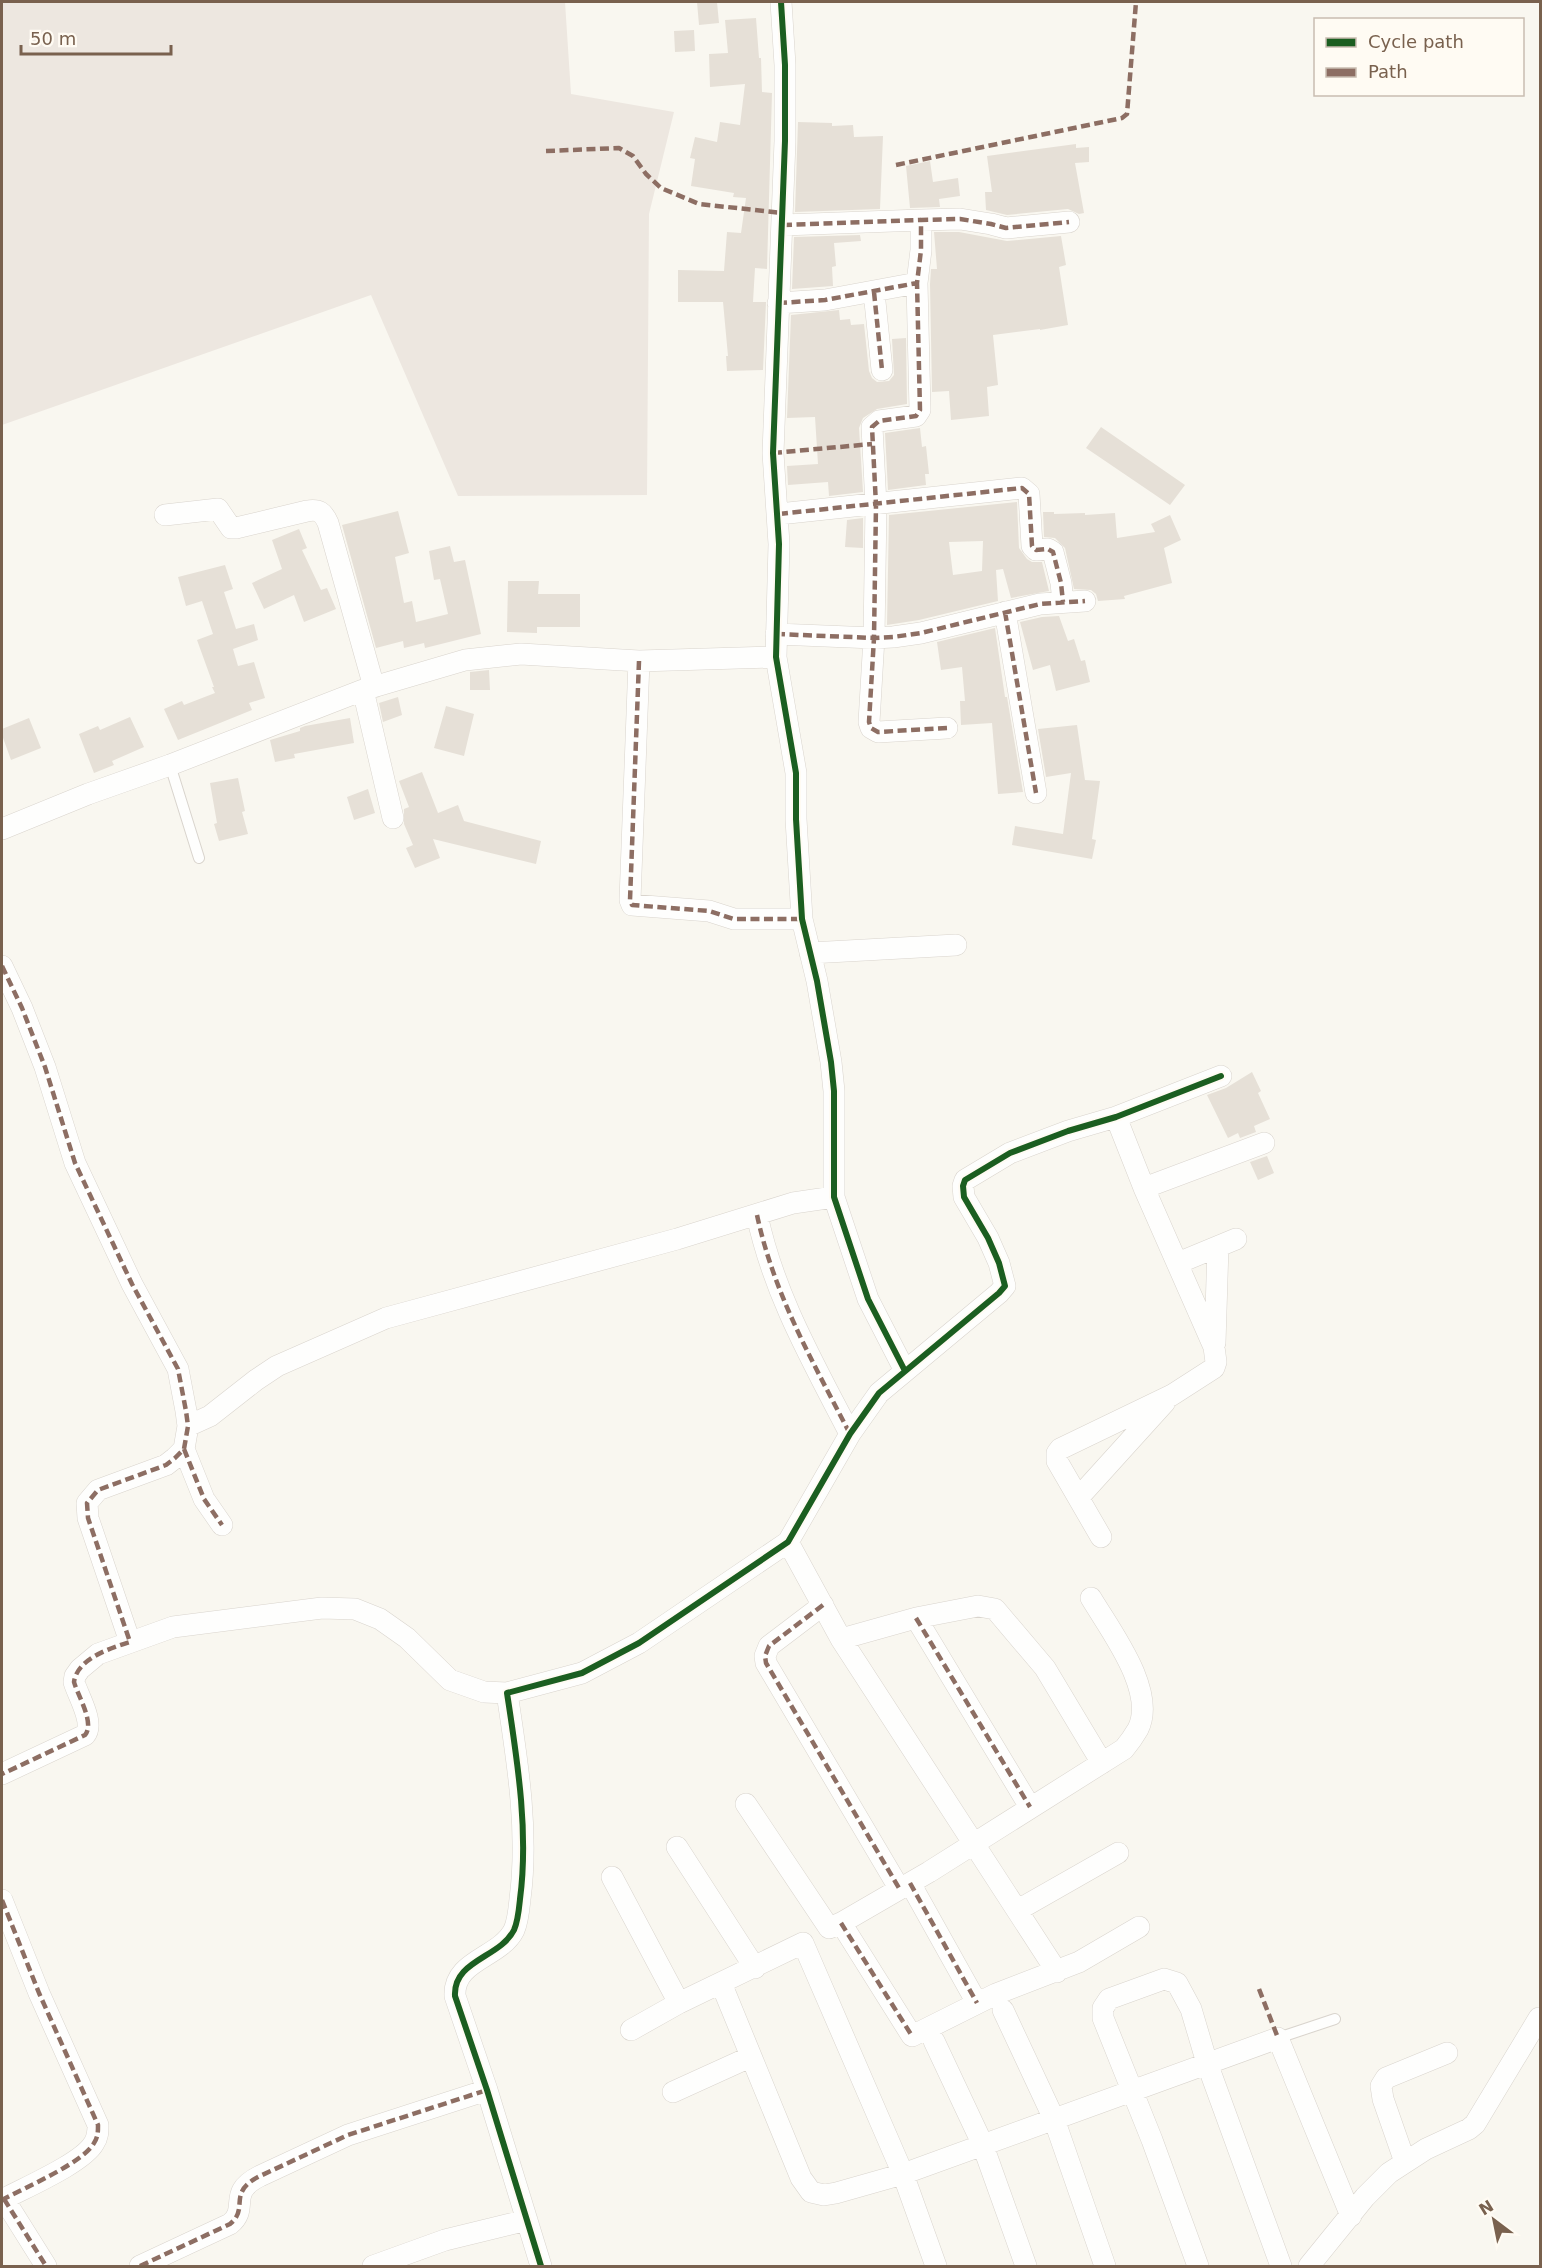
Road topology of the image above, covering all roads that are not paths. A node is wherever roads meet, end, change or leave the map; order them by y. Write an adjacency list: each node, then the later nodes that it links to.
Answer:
1 (781, 2): 4 (street)
2 (921, 220): 3 (street); 4 (street); 5 (street)
3 (1069, 222)
4 (783, 225): 7 (street)
5 (916, 283): 6 (street); 9 (street)
6 (874, 292): 7 (street); 8 (street)
7 (778, 303): 10 (street)
8 (882, 370)
9 (876, 505): 10 (street); 13 (street); 16 (street)
10 (778, 514): 15 (street)
11 (165, 515): 19 (street)
12 (1085, 601): 13 (street)
13 (1063, 602): 14 (street)
14 (1005, 612): 16 (street); 22 (street)
15 (776, 634): 16 (street); 17 (street)
16 (874, 638): 20 (street)
17 (776, 657): 18 (street); 26 (street)
18 (639, 661): 19 (street); 26 (street)
19 (369, 688): 21 (street); 23 (street)
20 (947, 728)
21 (170, 765): 24 (street); 25 (lane)
22 (1036, 793)
23 (393, 818)
24 (2, 830)
25 (200, 858)
26 (802, 919): 28 (street)
27 (956, 945): 28 (street)
28 (810, 953): 34 (street)
29 (2, 966): 40 (street)
30 (1221, 1076): 31 (street)
31 (1116, 1117): 33 (street); 38 (street)
32 (1264, 1143): 33 (street)
33 (1144, 1188): 36 (street)
34 (834, 1197): 35 (street); 38 (street)
35 (757, 1215): 40 (street); 41 (street)
36 (1178, 1263): 37 (street); 37 (street)
37 (1214, 1347): 39 (street)
38 (905, 1371): 41 (street)
39 (1172, 1395): 43 (street); 43 (street)
40 (188, 1426): 42 (street)
41 (850, 1434): 46 (street)
42 (184, 1449): 44 (street); 51 (street)
43 (1078, 1497): 45 (street)
44 (222, 1525)
45 (1101, 1537)
46 (788, 1542): 48 (street); 52 (street)
47 (1091, 1598): 53 (street)
48 (822, 1605): 50 (street); 61 (street)
49 (916, 1618): 50 (street); 53 (street); 56 (street)
50 (841, 1639): 57 (street)
51 (130, 1642): 52 (street); 54 (street)
52 (507, 1692): 80 (street)
53 (1102, 1763): 56 (street)
54 (2, 1774)
55 (746, 1804): 64 (street)
56 (1030, 1807): 57 (street)
57 (975, 1844): 61 (street); 63 (street)
58 (677, 1847): 66 (street)
59 (1118, 1853): 63 (street)
60 (612, 1878): 69 (street)
61 (904, 1885): 64 (street); 70 (street)
62 (2, 1900): 87 (street)
63 (1018, 1910): 67 (street)
64 (841, 1923): 70 (street)
65 (1139, 1928): 67 (street)
66 (754, 1968): 68 (street); 86 (street)
67 (1057, 1972): 70 (street)
68 (721, 1983): 69 (street); 78 (street)
69 (679, 2003): 74 (street)
70 (977, 2003)
71 (1004, 2010): 83 (street)
72 (1539, 2018): 85 (street)
73 (1335, 2019): 75 (lane)
74 (631, 2030)
75 (1278, 2038): 79 (street); 88 (street)
76 (934, 2041): 84 (street)
77 (1447, 2054): 85 (street)
78 (750, 2057): 82 (street); 86 (street)
79 (1207, 2063): 81 (street); 81 (street); 98 (street)
80 (487, 2090): 89 (street); 91 (street)
81 (1132, 2091): 83 (street); 97 (street)
82 (673, 2092)
83 (1054, 2119): 84 (street); 96 (street)
84 (982, 2144): 86 (street); 95 (street)
85 (1406, 2162): 88 (street)
86 (903, 2174): 94 (street)
87 (3, 2200): 90 (street)
88 (1351, 2216): 99 (street)
89 (527, 2220): 92 (street); 93 (street)
90 (46, 2266)
91 (140, 2266)
92 (373, 2266)
93 (541, 2266)
94 (936, 2266)
95 (1026, 2266)
96 (1105, 2266)
97 (1198, 2266)
98 (1281, 2266)
99 (1308, 2266)

